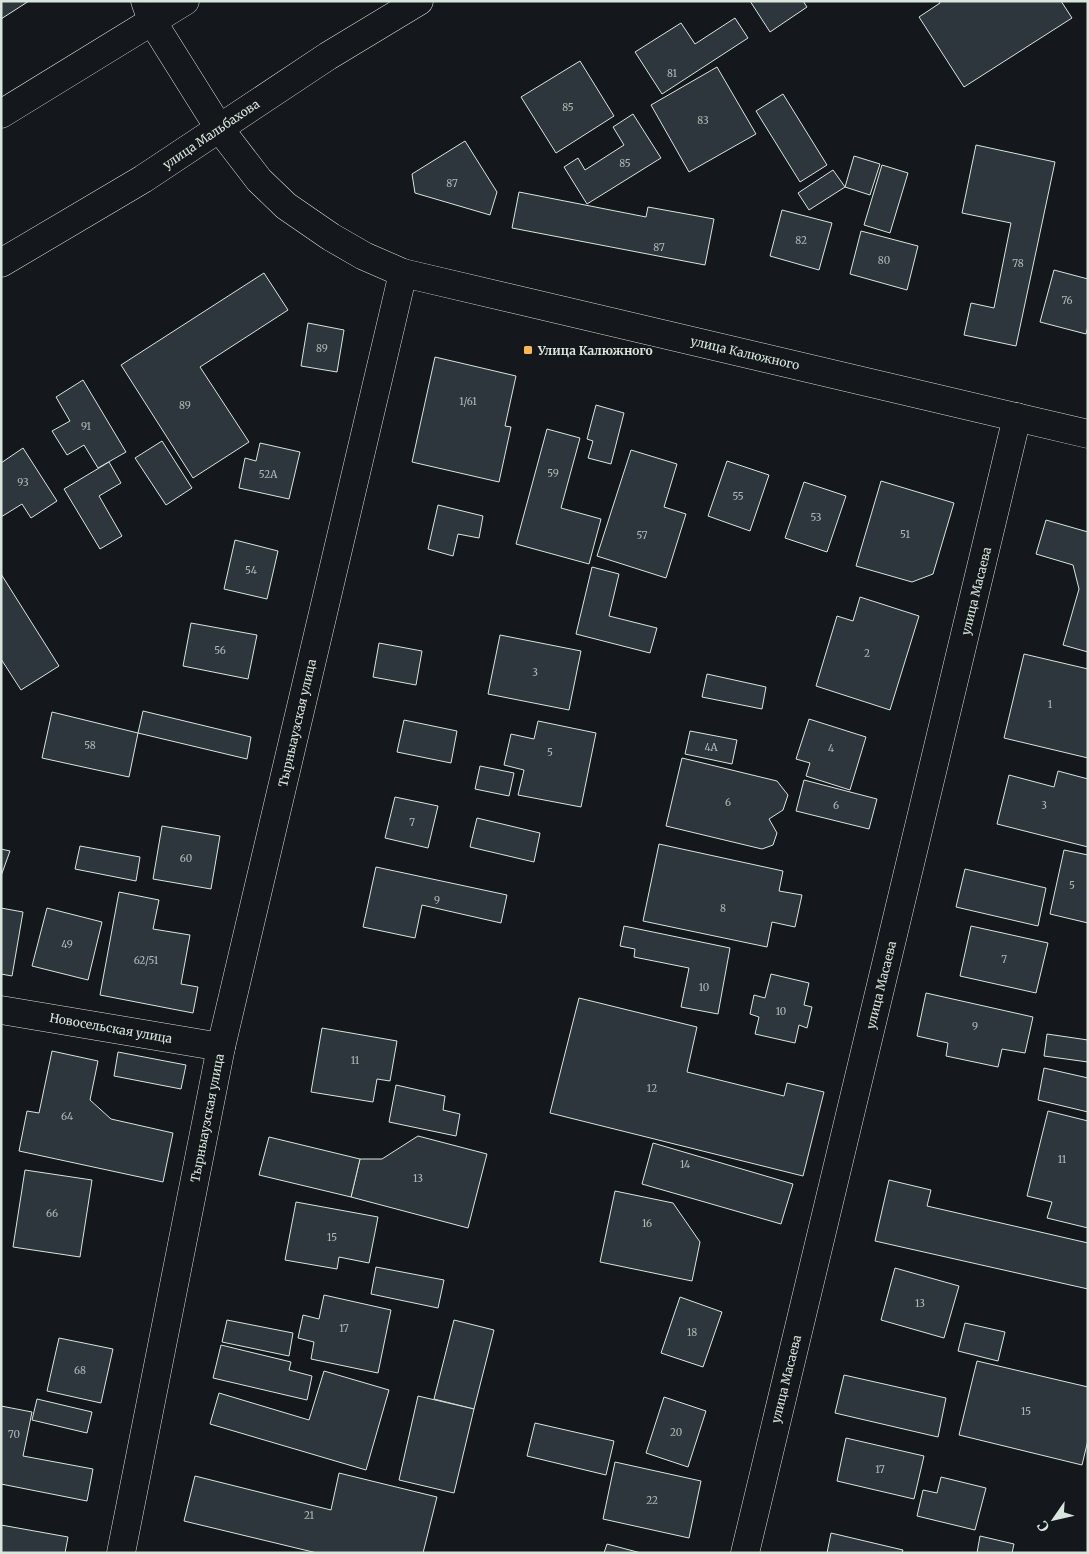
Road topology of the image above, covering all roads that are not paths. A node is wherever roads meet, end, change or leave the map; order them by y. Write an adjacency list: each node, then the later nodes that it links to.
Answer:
1 (185, 1): 3 (street)
2 (419, 1): 5 (street, улица Мальбахова)
3 (149, 11): 4 (street); 5 (street)
4 (1, 114)
5 (219, 128): 6 (street, улица Мальбахова); 7 (street)
6 (1, 264)
7 (403, 273): 8 (street, улица Калюжного); 11 (street, Тырныаузская улица)
8 (1018, 417): 9 (street, улица Калюжного); 13 (street, улица Масаева)
9 (1088, 434)
10 (1, 1010): 11 (street, Новосельская улица)
11 (221, 1047): 12 (street, Тырныаузская улица)
12 (121, 1553)
13 (745, 1553)

